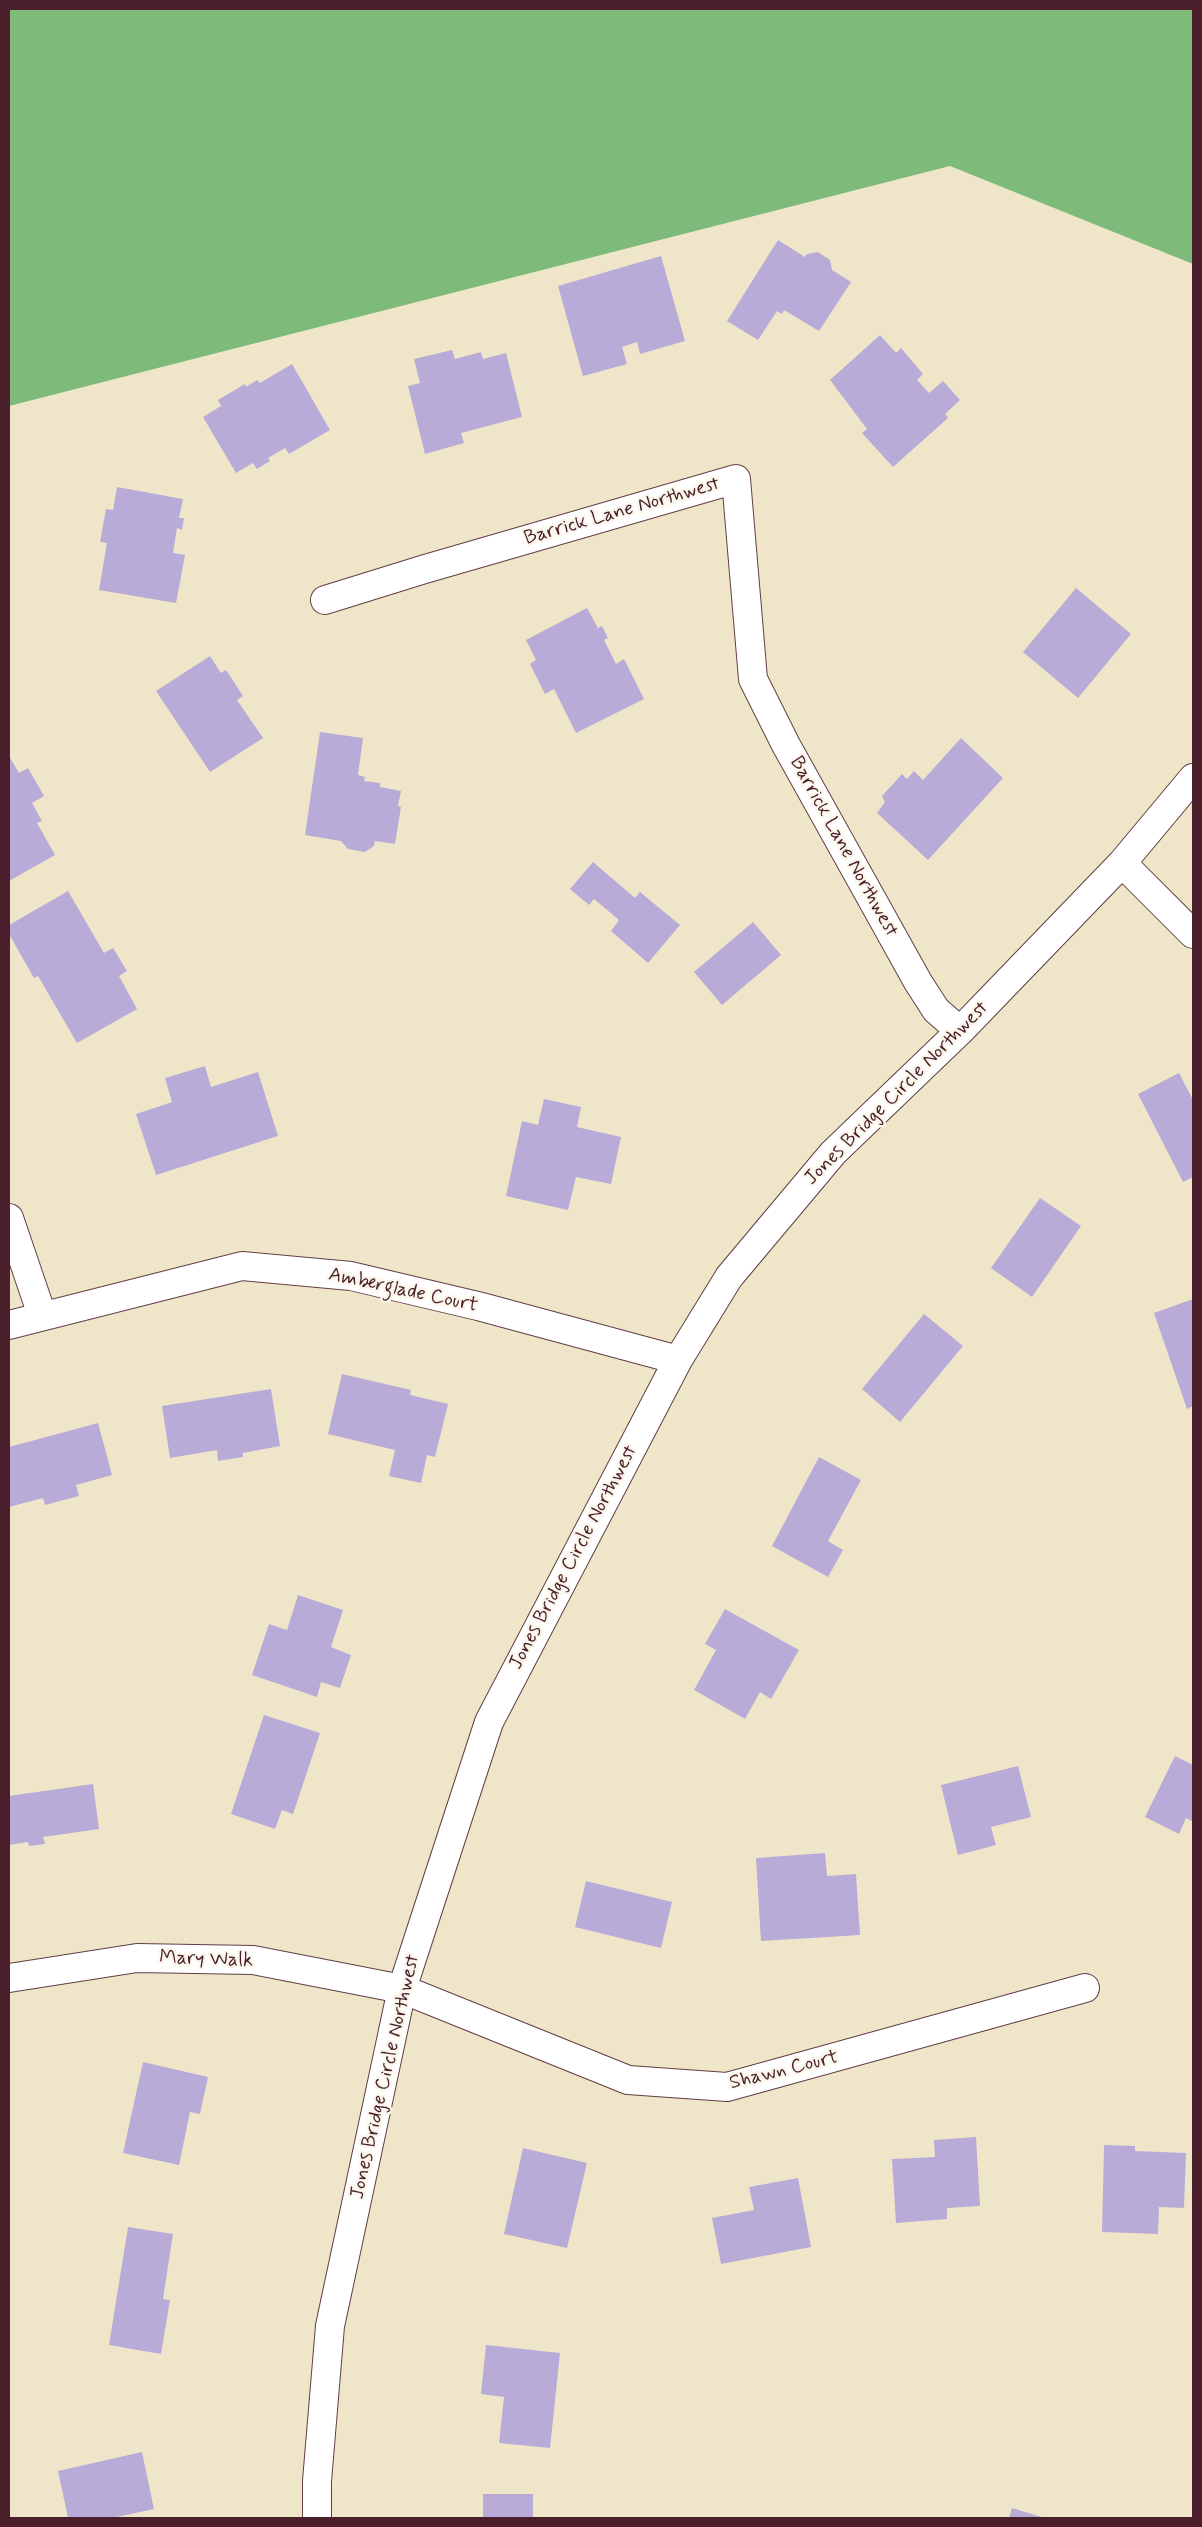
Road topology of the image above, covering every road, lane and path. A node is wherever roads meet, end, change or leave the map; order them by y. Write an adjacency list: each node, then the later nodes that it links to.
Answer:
1 (325, 600): 5 (street, Barrick Lane Northwest)
2 (1193, 778): 3 (street, Jones Bridge Circle Northwest)
3 (1122, 863): 4 (street); 5 (street, Jones Bridge Circle Northwest)
4 (1193, 934)
5 (960, 1031): 9 (street, Jones Bridge Circle Northwest)
6 (9, 1218): 7 (street)
7 (42, 1316): 8 (street, Amberglade Court); 9 (street, Amberglade Court)
8 (9, 1325)
9 (678, 1360): 12 (street, Jones Bridge Circle Northwest)
10 (9, 1978): 12 (street, Mary Walk)
11 (1085, 1988): 12 (street, Shawn Court)
12 (402, 1989): 13 (street, Jones Bridge Circle Northwest)
13 (317, 2518)

